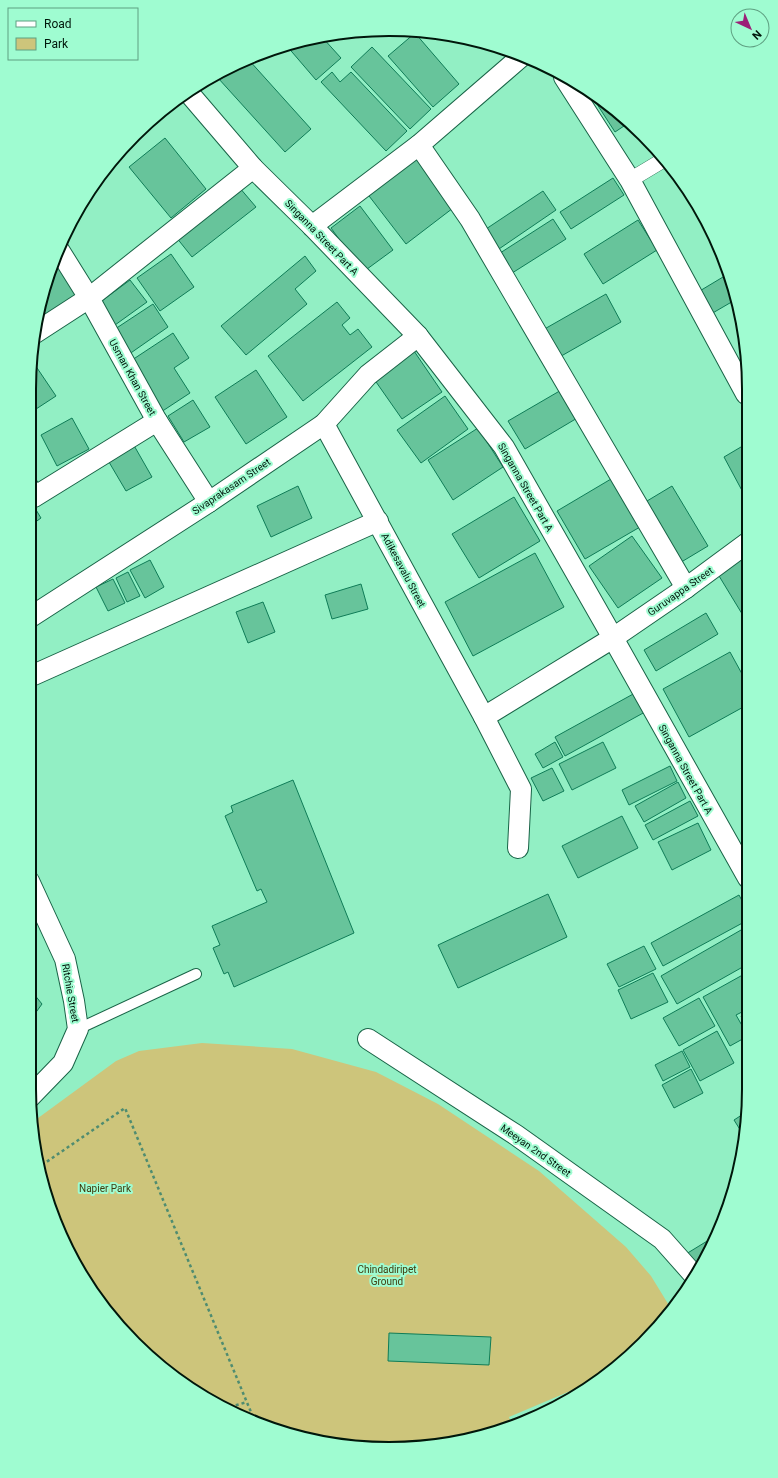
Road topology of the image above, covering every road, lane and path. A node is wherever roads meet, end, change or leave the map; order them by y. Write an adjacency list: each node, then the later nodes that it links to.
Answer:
1 (517, 60): 4 (street)
2 (570, 86): 7 (street)
3 (192, 96): 6 (street, Singanna Street Part A)
4 (419, 145): 8 (street); 20 (street)
5 (659, 162): 7 (street)
6 (253, 168): 8 (street, Singanna Street Part A); 10 (street)
7 (630, 180): 13 (street)
8 (312, 226): 12 (street, Singanna Street Part A)
9 (62, 256): 10 (street, Usman Khan Street)
10 (89, 298): 11 (street); 14 (street, Usman Khan Street)
11 (41, 329)
12 (418, 336): 15 (street, Sivaprakasam Street); 22 (street, Singanna Street Part A)
13 (742, 386)
14 (157, 421): 16 (street); 17 (street, Usman Khan Street)
15 (324, 424): 17 (street, Sivaprakasam Street); 18 (street, Adikesavalu Street)
16 (36, 496)
17 (209, 502): 21 (street, Sivaprakasam Street)
18 (378, 521): 23 (street); 24 (street, Adikesavalu Street)
19 (742, 546): 20 (street, Guruvappa Street)
20 (686, 588): 22 (street, Guruvappa Street)
21 (36, 614)
22 (613, 638): 24 (street, Guruvappa Street); 26 (street, Singanna Street Part A)
23 (36, 674)
24 (484, 717): 25 (street, Adikesavalu Street)
25 (518, 848)
26 (742, 867)
27 (36, 896): 29 (street, Ritchie Street)
28 (196, 974): 29 (lane)
29 (78, 1029): 31 (street, Ritchie Street)
30 (368, 1039): 33 (street, Meeyan 2nd Street)
31 (36, 1091)
32 (44, 1163): 34 (path)
33 (691, 1272)
34 (247, 1402): 35 (path); 36 (path)
35 (233, 1406)
36 (252, 1414)

